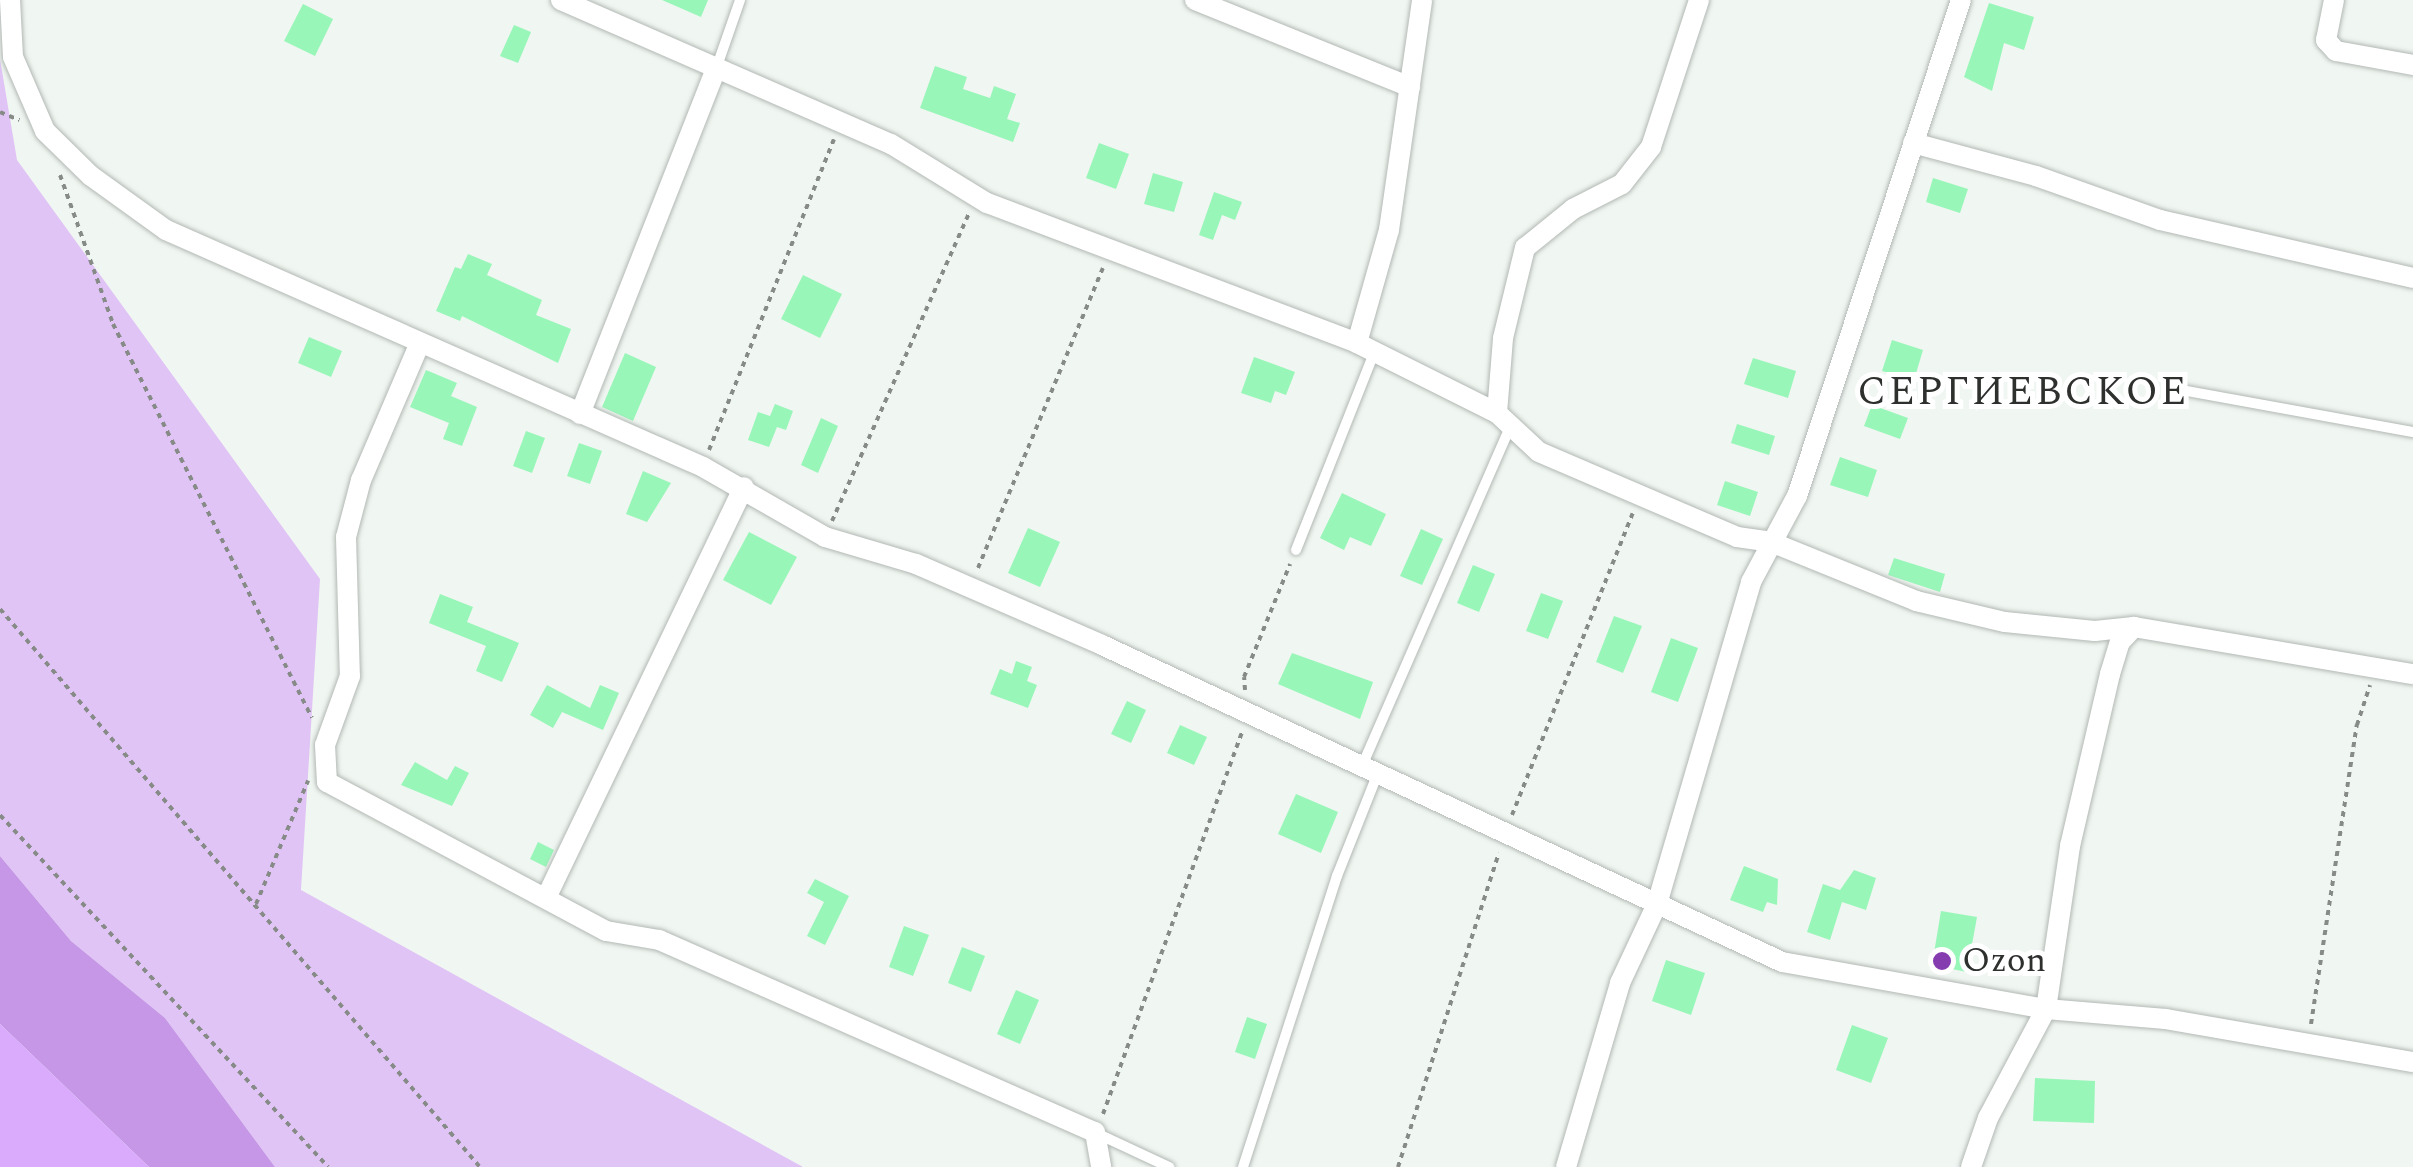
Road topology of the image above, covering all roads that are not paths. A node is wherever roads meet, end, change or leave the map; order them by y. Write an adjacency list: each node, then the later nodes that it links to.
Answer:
1 (10, 0): 14 (street)
2 (561, 0): 10 (street)
3 (740, 0): 10 (lane)
4 (1195, 0): 11 (street)
5 (1422, 0): 11 (street)
6 (1699, 0): 18 (street)
7 (1962, 0): 12 (street)
8 (2334, 0): 9 (street)
9 (2413, 65)
10 (716, 70): 15 (street); 17 (street)
11 (1410, 88): 15 (street)
12 (1913, 143): 13 (street); 21 (street)
13 (2413, 278)
14 (419, 345): 17 (street); 26 (street)
15 (1366, 347): 18 (street); 22 (lane)
16 (2176, 388): 19 (lane)
17 (580, 414): 20 (street)
18 (1504, 420): 21 (street); 25 (lane)
19 (2413, 432)
20 (744, 487): 25 (street); 26 (street)
21 (1771, 542): 23 (street); 27 (street)
22 (1296, 550)
23 (2134, 627): 24 (street); 28 (street)
24 (2413, 674)
25 (1370, 769): 27 (street); 33 (lane)
26 (546, 898): 30 (street)
27 (1657, 904): 28 (street); 34 (street)
28 (2046, 1009): 29 (street); 35 (street)
29 (2413, 1062)
30 (1095, 1132): 31 (street); 32 (lane)
31 (1100, 1167)
32 (1169, 1167)
33 (1242, 1167)
34 (1566, 1167)
35 (1971, 1167)

